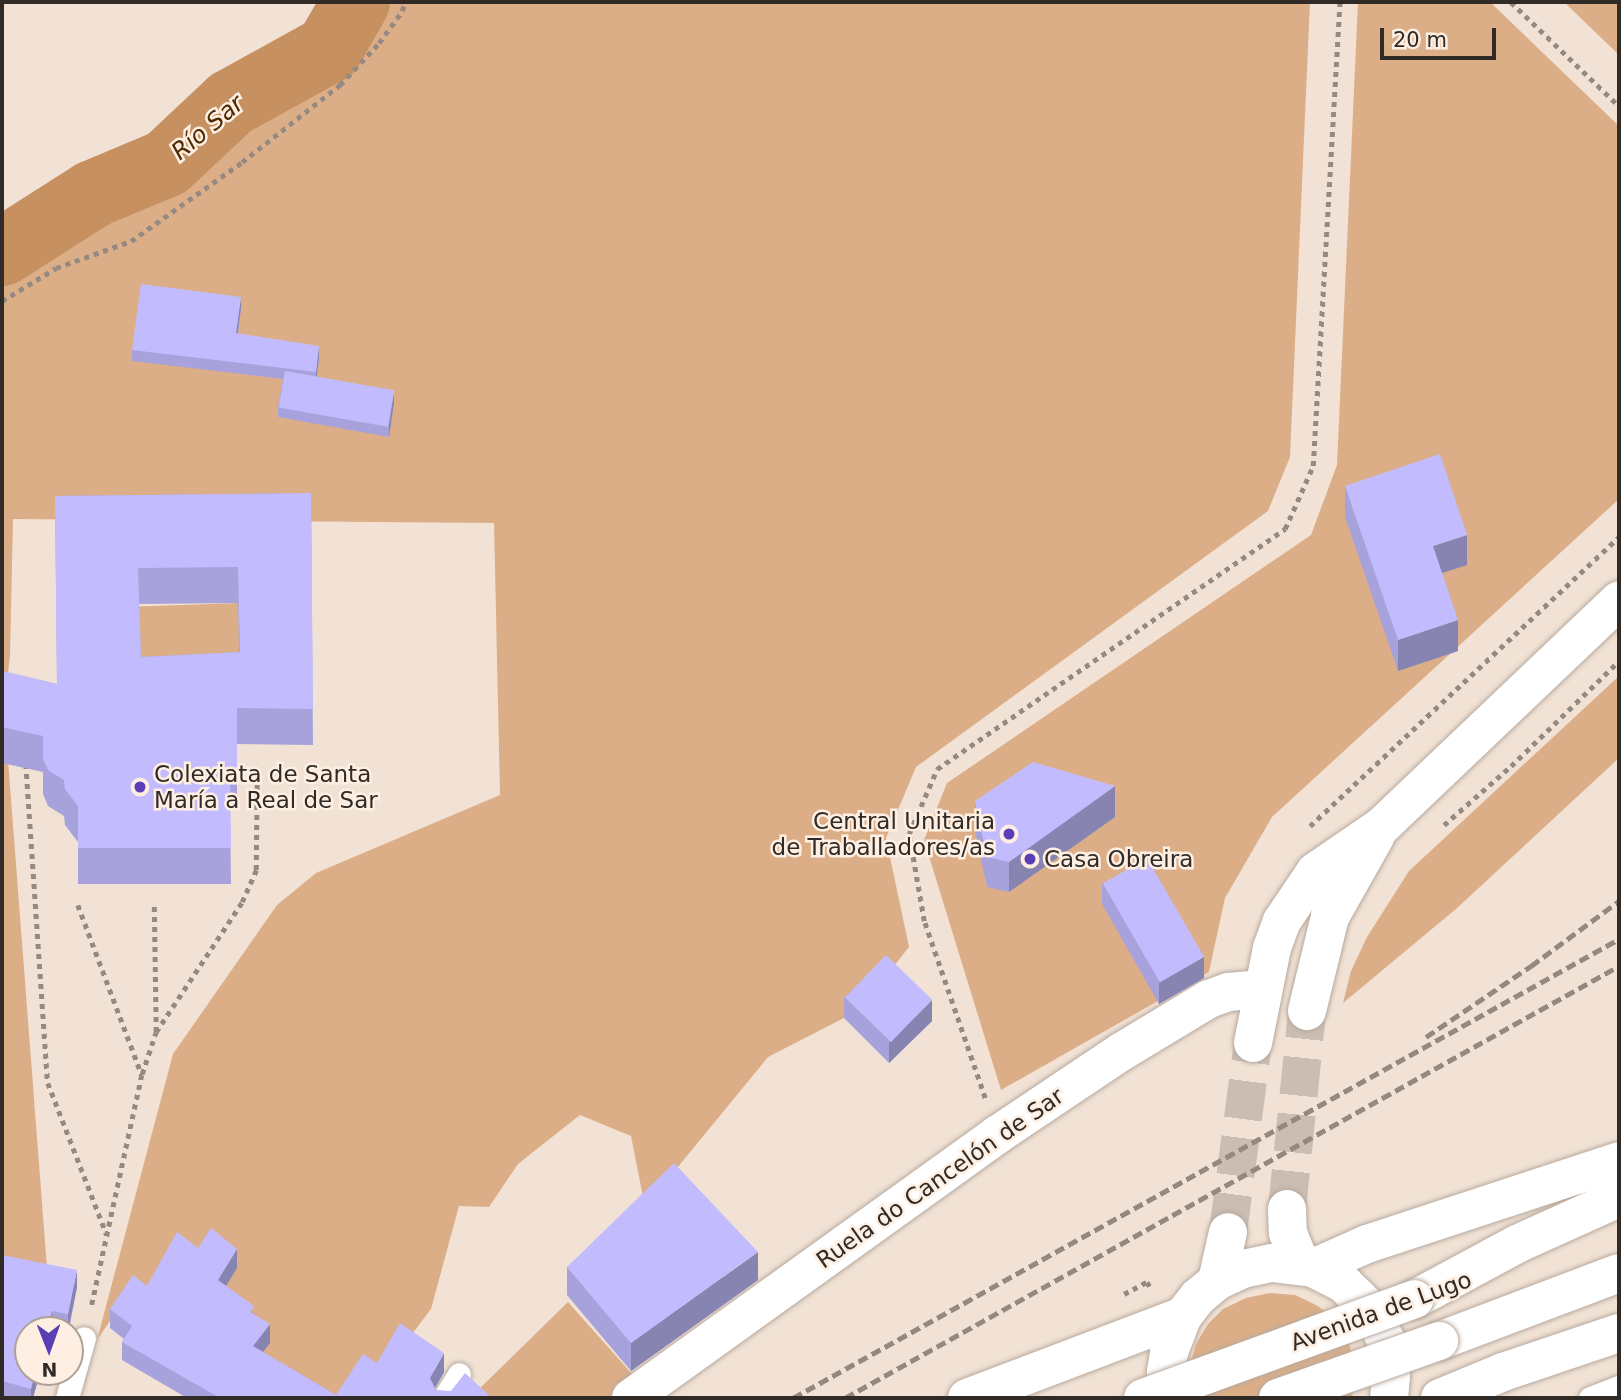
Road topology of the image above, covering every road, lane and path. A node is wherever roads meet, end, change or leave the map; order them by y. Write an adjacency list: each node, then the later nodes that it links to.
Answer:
1 (405, 2): 5 (path)
2 (1340, 2): 19 (path)
3 (1511, 2): 4 (path)
4 (1619, 106)
5 (2, 301)
6 (1619, 600): 10 (main road)
7 (1619, 661): 11 (path)
8 (26, 757): 25 (path)
9 (257, 778): 16 (path)
10 (1382, 826): 14 (main road); 15 (main road)
11 (1442, 827)
12 (154, 902): 16 (path)
13 (78, 905): 18 (path)
14 (1263, 989): 17 (main road); 19 (main road, Ruela do Cancelón de Sar)
15 (1307, 1011)
16 (156, 1032): 18 (path)
17 (1253, 1043)
18 (142, 1074): 25 (path)
19 (998, 1135): 36 (main road, Ruela do Cancelón de Sar)
20 (1619, 1161): 26 (main road)
21 (1619, 1199): 29 (main road)
22 (1287, 1209): 26 (main road)
23 (1619, 1224): 29 (main road, Avenida de Lugo)
24 (1227, 1232): 28 (main road)
25 (107, 1234): 32 (path)
26 (1307, 1267): 28 (main road); 41 (main road)
27 (1619, 1273): 40 (main road, Avenida de Lugo, bridge)
28 (1217, 1282): 30 (main road)
29 (1415, 1299): 38 (main road, Avenida de Lugo, bridge)
30 (1183, 1317): 37 (main road); 39 (main road)
31 (1619, 1333): 42 (main road)
32 (84, 1338)
33 (459, 1374): 35 (lane)
34 (1619, 1387): 43 (lane)
35 (444, 1398)
36 (631, 1398)
37 (967, 1398)
38 (1143, 1398)
39 (1169, 1398)
40 (1278, 1398)
41 (1389, 1398)
42 (1440, 1398)
43 (1590, 1398)

